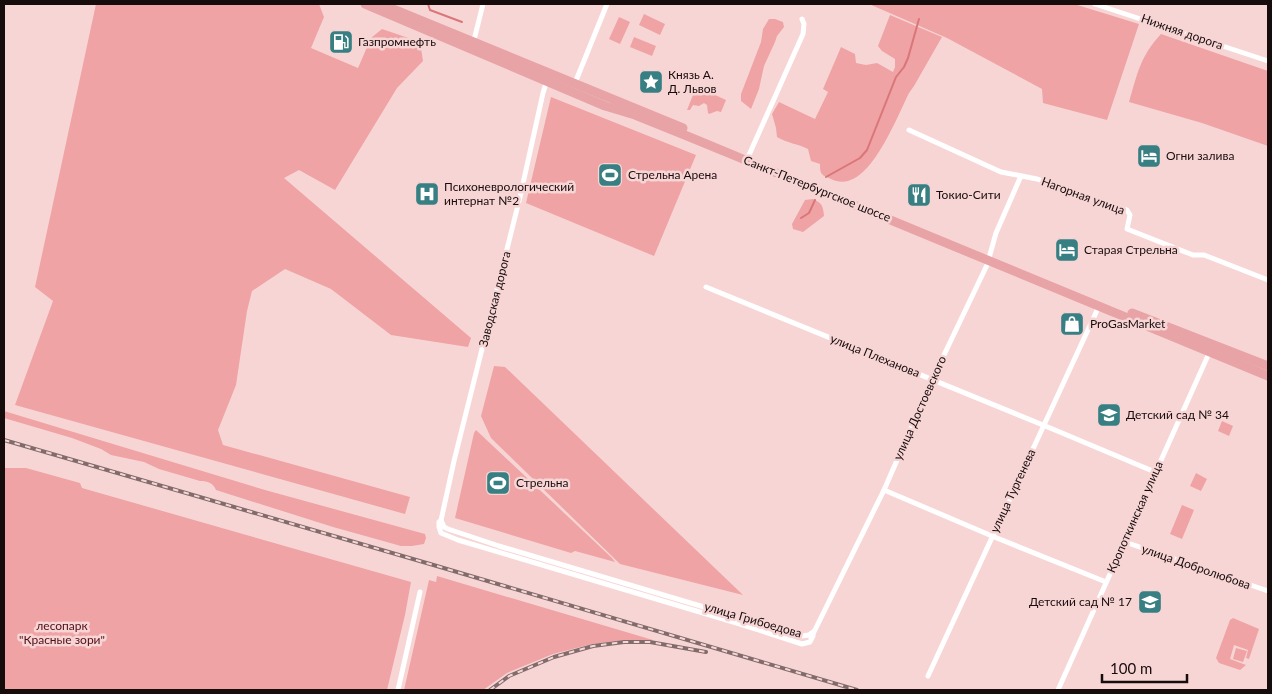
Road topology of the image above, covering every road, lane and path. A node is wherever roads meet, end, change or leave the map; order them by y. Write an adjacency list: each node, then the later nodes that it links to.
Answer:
1 (365, 4): 7 (main road, Санкт-Петербургское шоссе)
2 (381, 4): 7 (main road, Санкт-Петербургское шоссе)
3 (483, 4): 7 (street)
4 (607, 4): 10 (street)
5 (1095, 4): 8 (street, Нижняя дорога)
6 (802, 18): 12 (street)
7 (472, 45): 9 (main road, Санкт-Петербургское шоссе)
8 (1268, 61)
9 (548, 77): 10 (main road, Санкт-Петербургское шоссе); 14 (main road, Санкт-Петербургское шоссе); 25 (street, Заводская дорога)
10 (575, 84): 12 (main road, Санкт-Петербургское шоссе)
11 (909, 130): 13 (street, Нагорная улица)
12 (749, 155): 14 (main road, Санкт-Петербургское шоссе)
13 (1021, 176): 14 (street, улица Достоевского); 15 (street, Нагорная улица)
14 (988, 257): 17 (main road, Санкт-Петербургское шоссе); 18 (main road, Санкт-Петербургское шоссе); 21 (street, улица Достоевского)
15 (1268, 280)
16 (706, 287): 21 (street, улица Плеханова)
17 (1099, 306): 18 (main road, Санкт-Петербургское шоссе); 22 (street, улица Тургенева)
18 (1212, 348): 19 (main road, Санкт-Петербургское шоссе); 20 (main road, Санкт-Петербургское шоссе); 23 (street, Кропоткинская улица)
19 (1268, 366)
20 (1268, 376)
21 (932, 380): 22 (street, улица Плеханова); 24 (street, улица Достоевского)
22 (1044, 425): 23 (street, улица Плеханова); 26 (street, улица Тургенева)
23 (1155, 472): 27 (street, Кропоткинская улица)
24 (884, 490): 26 (street); 31 (street, улица Достоевского)
25 (440, 522): 31 (street, улица Грибоедова)
26 (992, 536): 28 (street); 33 (street, улица Тургенева)
27 (1125, 542): 28 (street, Кропоткинская улица); 29 (street, улица Добролюбова)
28 (1106, 582): 35 (street, Кропоткинская улица)
29 (1268, 591)
30 (420, 592): 34 (street)
31 (816, 630): 32 (street, улица Достоевского)
32 (811, 638)
33 (928, 676)
34 (398, 690)
35 (1058, 690)

